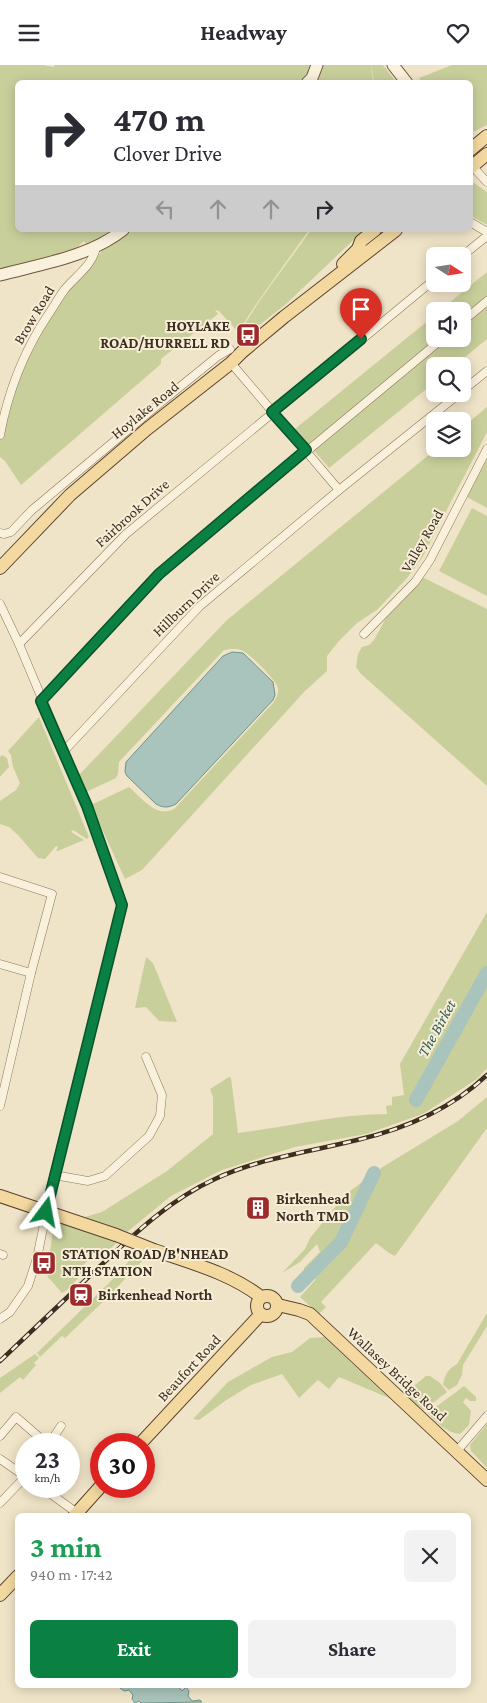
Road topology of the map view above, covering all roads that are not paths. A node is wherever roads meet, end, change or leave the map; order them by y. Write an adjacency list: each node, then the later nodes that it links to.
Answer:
1 (317, 65): 3 (main road)
2 (393, 65): 4 (main road)
3 (310, 80)
4 (405, 80)
5 (487, 136): 6 (main road)
6 (473, 148)
7 (487, 154): 8 (main road)
8 (473, 164)
9 (473, 168): 10 (street)
10 (487, 182)
11 (473, 224): 15 (street)
12 (120, 232): 17 (main road)
13 (372, 232): 21 (main road, Hoylake Road)
14 (393, 232): 21 (main road, Hoylake Road)
15 (487, 232)
16 (487, 236): 18 (street)
17 (96, 247): 19 (main road); 31 (street, Brow Road)
18 (471, 249)
19 (0, 275)
20 (426, 286): 30 (street, Fairbrook Drive)
21 (321, 288): 26 (main road, Hoylake Road)
22 (487, 301): 23 (street)
23 (471, 314)
24 (432, 347): 33 (street)
25 (230, 349): 35 (street, Hoylake Road)
26 (231, 363): 30 (street); 36 (main road, Hoylake Road)
27 (487, 371): 28 (street)
28 (471, 384)
29 (449, 402): 34 (street, Hillburn Drive)
30 (272, 412): 33 (street); 39 (street, Fairbrook Drive)
31 (0, 435)
32 (487, 449): 38 (street, Valley Road)
33 (306, 450): 34 (street); 40 (street)
34 (339, 489): 41 (street, Hillburn Drive)
35 (2, 534)
36 (3, 561)
37 (0, 604): 39 (street)
38 (364, 634)
39 (19, 644): 40 (street)
40 (41, 701): 41 (street)
41 (64, 751): 47 (street)
42 (0, 877): 44 (street)
43 (0, 964): 44 (street)
44 (31, 973): 46 (street)
45 (146, 1057): 47 (street)
46 (0, 1106)
47 (54, 1175): 49 (street)
48 (0, 1196): 49 (main road)
49 (46, 1212): 50 (main road, bridge); 53 (street)
50 (261, 1297): 51 (main road); 52 (main road)
51 (278, 1305): 52 (main road); 60 (main road, Wallasey Bridge Road)
52 (261, 1314): 58 (main road, Beaufort Road)
53 (0, 1319)
54 (487, 1416): 60 (street)
55 (61, 1427): 57 (street)
56 (35, 1433): 59 (street)
57 (56, 1433)
58 (150, 1433)
59 (0, 1436)
60 (457, 1451): 63 (main road, Wallasey Bridge Road)
61 (0, 1459): 62 (street)
62 (15, 1469)
63 (487, 1480)
64 (15, 1488): 67 (street)
65 (55, 1498): 68 (street)
66 (90, 1498): 69 (main road)
67 (0, 1503)
68 (75, 1513)
69 (77, 1513)
70 (15, 1579): 71 (main road)
71 (0, 1595)

